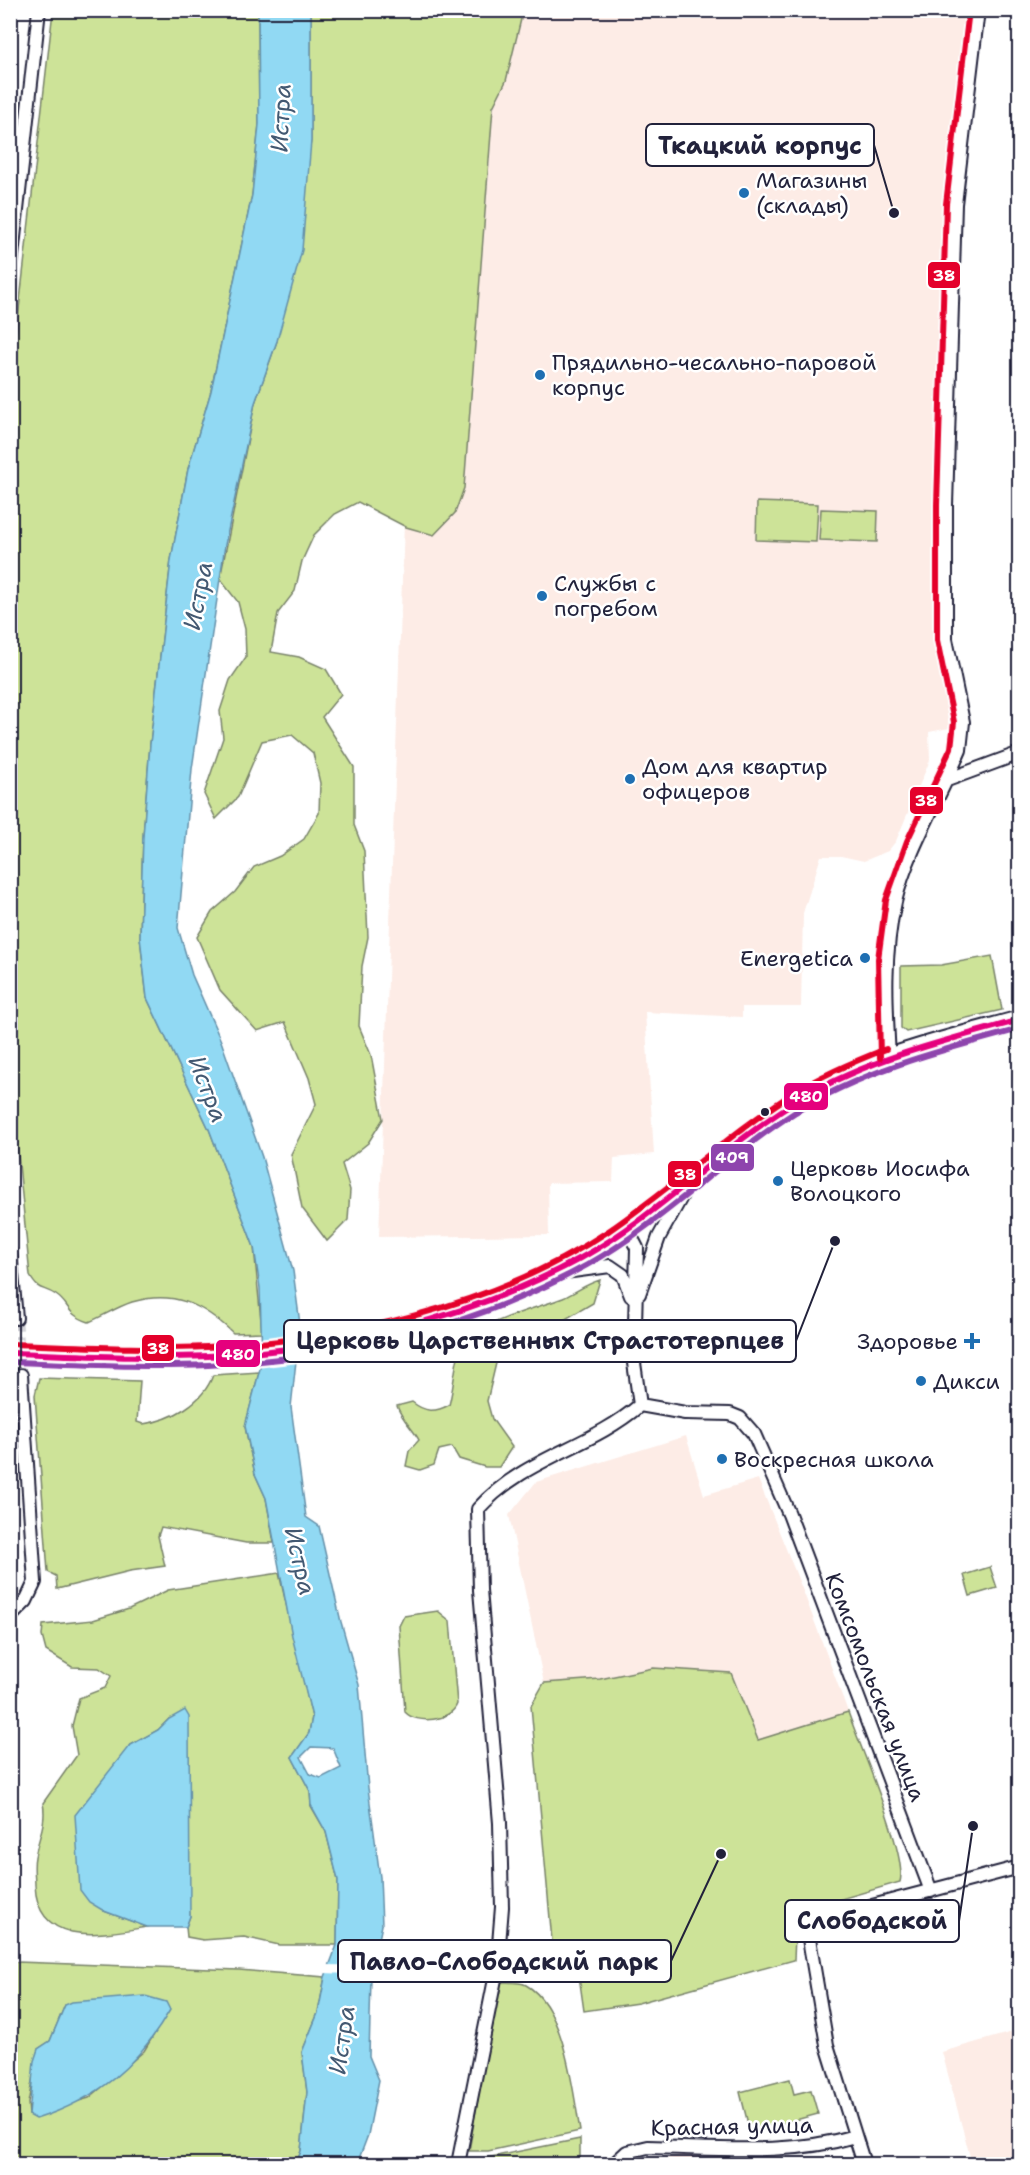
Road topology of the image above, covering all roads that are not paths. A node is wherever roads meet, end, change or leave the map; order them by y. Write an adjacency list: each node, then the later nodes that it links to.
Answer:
1 (39, 10): 3 (street)
2 (978, 10): 5 (street)
3 (10, 274)
4 (1020, 753): 5 (street)
5 (947, 780): 7 (street)
6 (1020, 1020): 7 (main road)
7 (889, 1058): 8 (main road)
8 (690, 1181): 9 (main road); 12 (street)
9 (627, 1229): 11 (main road); 12 (street)
10 (10, 1252): 13 (street)
11 (542, 1278): 12 (street); 14 (main road)
12 (634, 1306): 16 (street)
13 (16, 1318)
14 (10, 1353)
15 (21, 1375): 17 (street)
16 (640, 1405): 19 (street, Комсомольская улица); 21 (street)
17 (10, 1617)
18 (1020, 1867): 19 (street)
19 (931, 1891): 20 (street)
20 (855, 2136): 22 (street, Красная улица); 23 (street)
21 (458, 2164)
22 (614, 2164)
23 (864, 2164)

